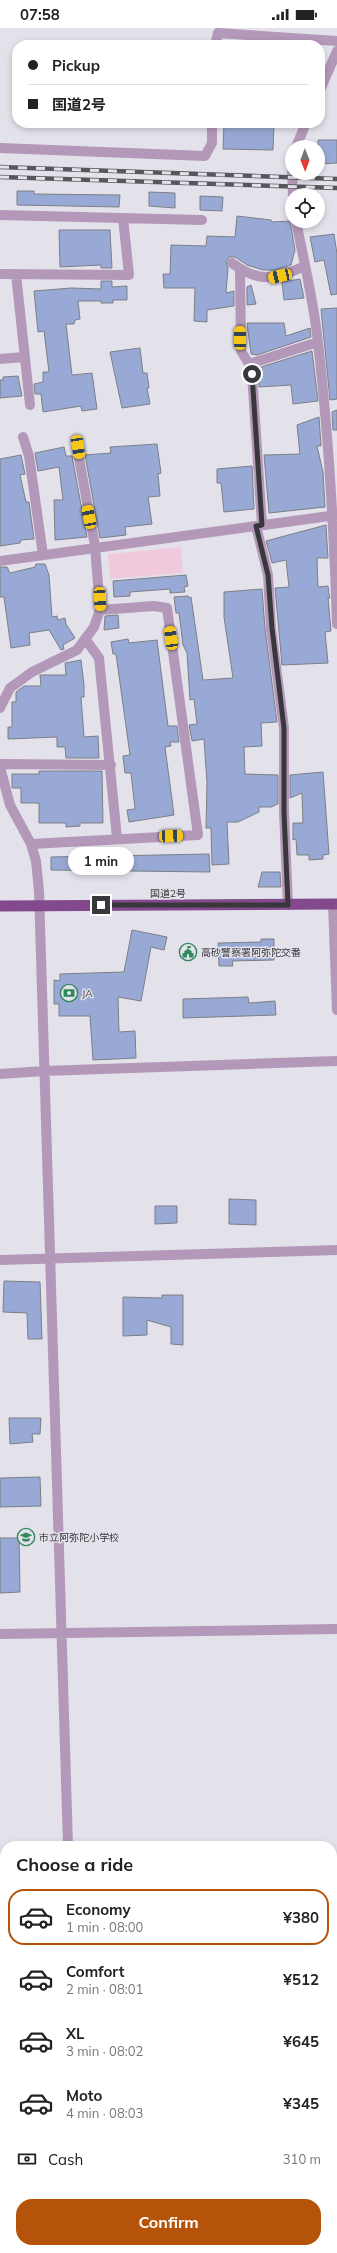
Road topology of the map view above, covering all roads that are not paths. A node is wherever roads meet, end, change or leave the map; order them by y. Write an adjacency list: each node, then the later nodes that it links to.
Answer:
1 (216, 40): 2 (street)
2 (322, 40)
3 (325, 40): 4 (street)
4 (337, 41)
5 (337, 51): 6 (street)
6 (325, 79)
7 (212, 128): 10 (street)
8 (304, 128): 9 (street)
9 (299, 140)
10 (0, 148)
11 (0, 215): 12 (street)
12 (123, 218): 13 (street); 17 (street)
13 (202, 220)
14 (297, 228): 15 (street)
15 (305, 266): 18 (street); 21 (street)
16 (0, 274): 17 (street)
17 (16, 274): 19 (street)
18 (318, 342): 21 (street); 25 (street)
19 (24, 357): 20 (street); 22 (street)
20 (0, 359)
21 (249, 364): 26 (street)
22 (30, 405)
23 (23, 438): 28 (street)
24 (78, 447): 27 (street)
25 (335, 515): 26 (street); 31 (street)
26 (259, 526): 27 (street); 40 (street)
27 (95, 546): 28 (street); 30 (street)
28 (43, 555): 29 (street)
29 (0, 561)
30 (100, 610): 32 (street); 36 (street)
31 (337, 624)
32 (86, 640): 33 (street); 34 (street)
33 (0, 708)
34 (111, 765): 35 (street); 36 (street)
35 (0, 766): 37 (street)
36 (117, 838): 37 (street)
37 (31, 844): 39 (street)
38 (335, 904): 40 (highway, 国道2号); 42 (street)
39 (39, 905): 40 (highway, 国道2号); 41 (highway, 国道2号); 44 (street)
40 (288, 905)
41 (0, 906)
42 (337, 1010)
43 (337, 1061): 44 (street)
44 (44, 1071): 45 (street); 47 (street)
45 (0, 1074)
46 (337, 1250): 47 (street)
47 (51, 1258): 48 (street); 50 (street)
48 (0, 1260)
49 (337, 1629): 50 (street)
50 (60, 1632): 51 (street); 52 (street)
51 (0, 1634)
52 (68, 1841)

